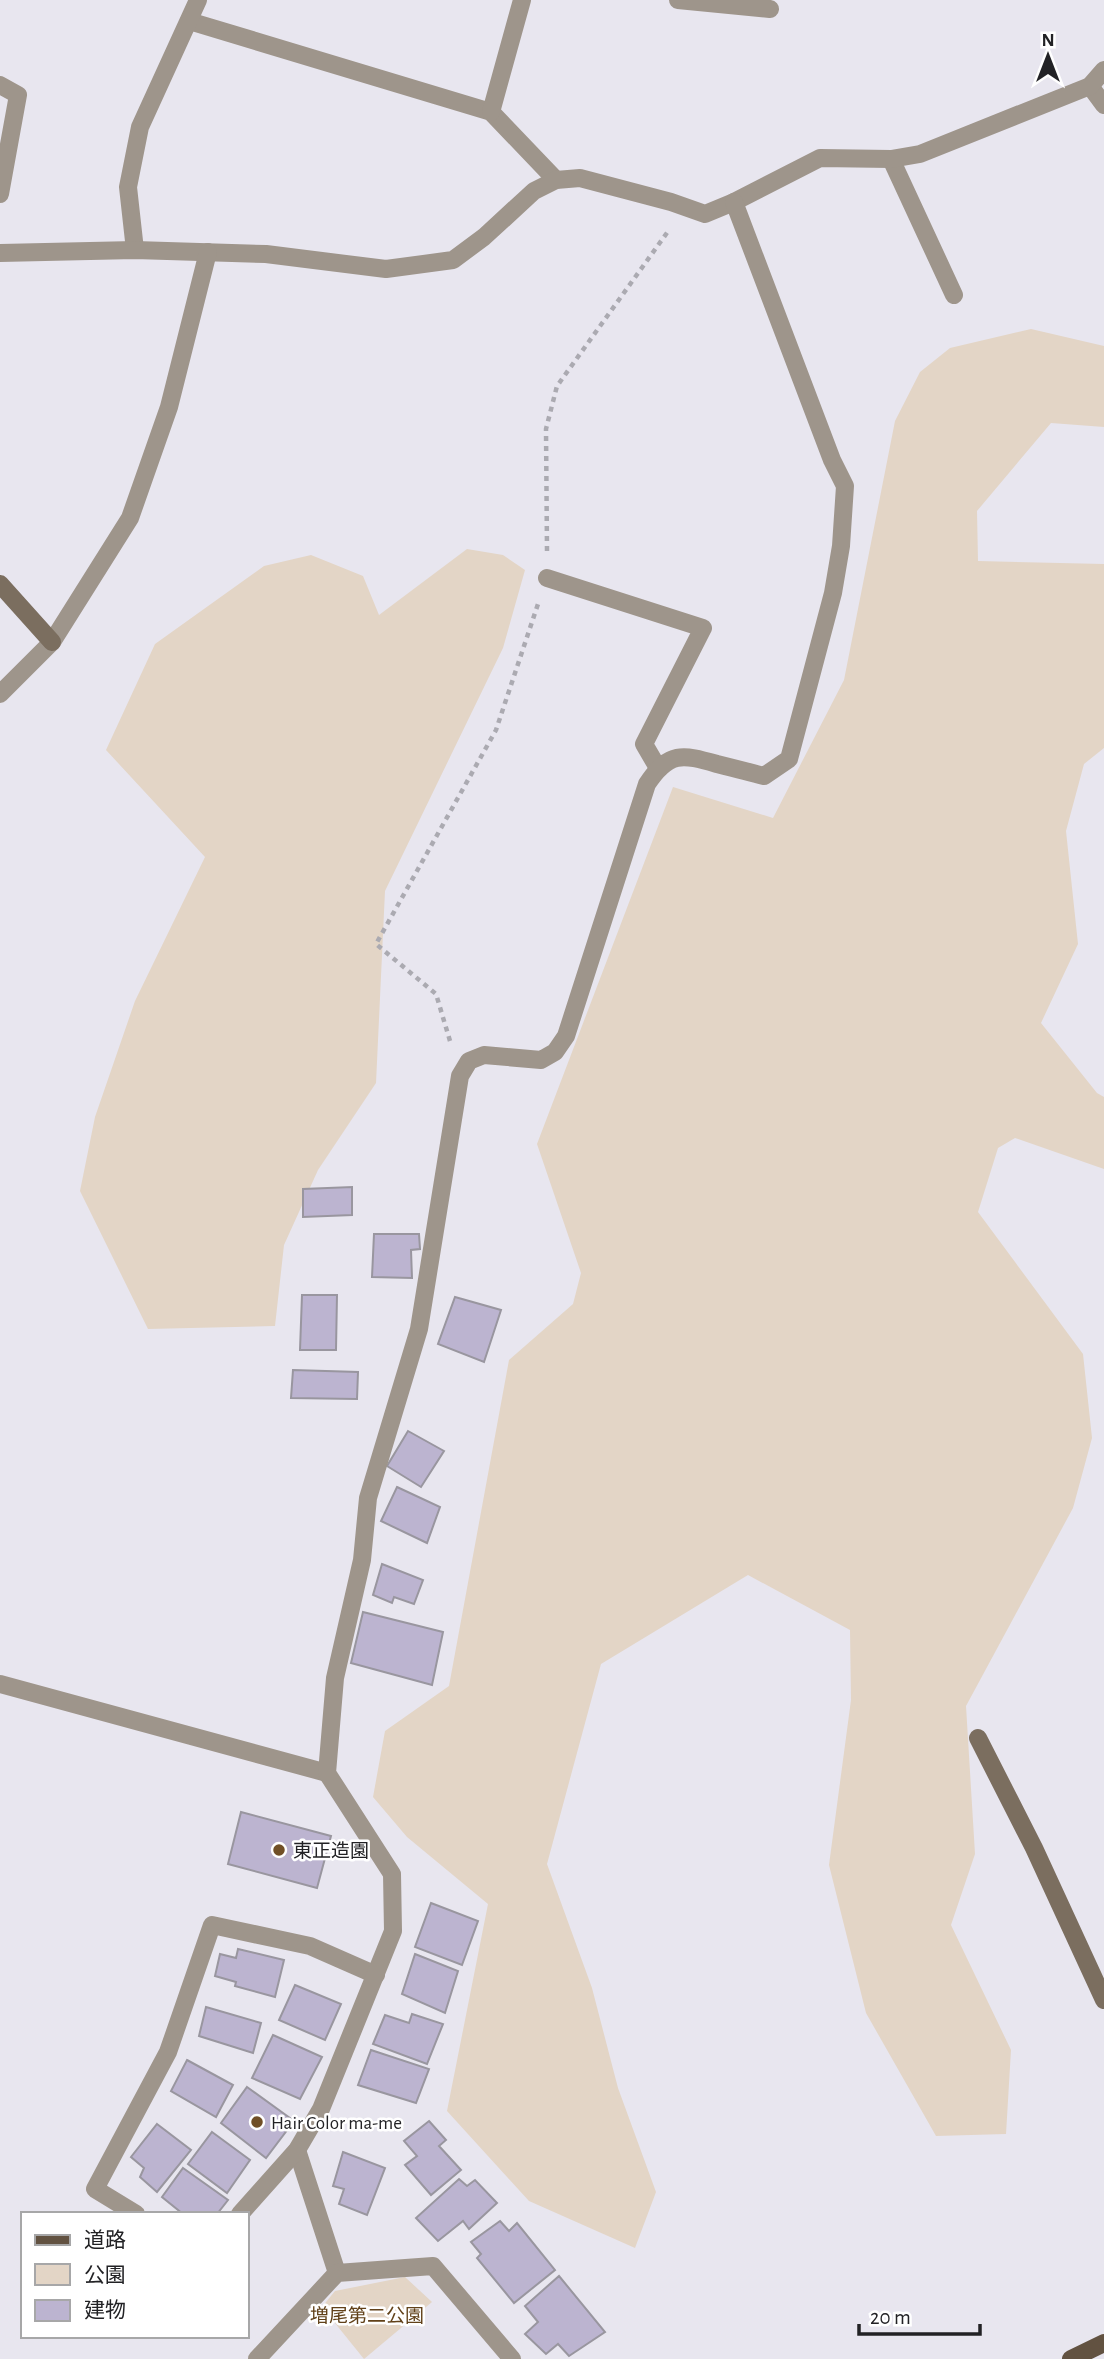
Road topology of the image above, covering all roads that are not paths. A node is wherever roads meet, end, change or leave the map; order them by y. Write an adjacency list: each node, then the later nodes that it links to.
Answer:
1 (198, 0): 5 (street)
2 (522, 0): 10 (street)
3 (678, 0): 4 (street)
4 (770, 9)
5 (189, 21): 10 (street); 15 (street)
6 (1104, 70): 8 (street)
7 (0, 85): 13 (street)
8 (1090, 86): 9 (street); 11 (street)
9 (1104, 104)
10 (491, 112): 12 (street)
11 (891, 159): 14 (street); 18 (street)
12 (556, 180): 14 (street); 16 (street)
13 (0, 194)
14 (734, 202): 23 (street)
15 (135, 250): 16 (street); 17 (street)
16 (208, 252): 21 (street)
17 (0, 253)
18 (954, 295)
19 (547, 578): 23 (street)
20 (0, 584): 21 (street)
21 (52, 642): 22 (street)
22 (0, 694)
23 (658, 768): 26 (street)
24 (0, 1684): 26 (street)
25 (978, 1738): 28 (street)
26 (327, 1773): 27 (street)
27 (376, 1975): 30 (street); 31 (street)
28 (1100, 1980): 29 (street)
29 (1104, 2000)
30 (297, 2150): 32 (street); 33 (street)
31 (133, 2212)
32 (242, 2212)
33 (337, 2273): 35 (street); 36 (street)
34 (1104, 2343): 37 (main road)
35 (257, 2359)
36 (512, 2359)
37 (1071, 2359)

